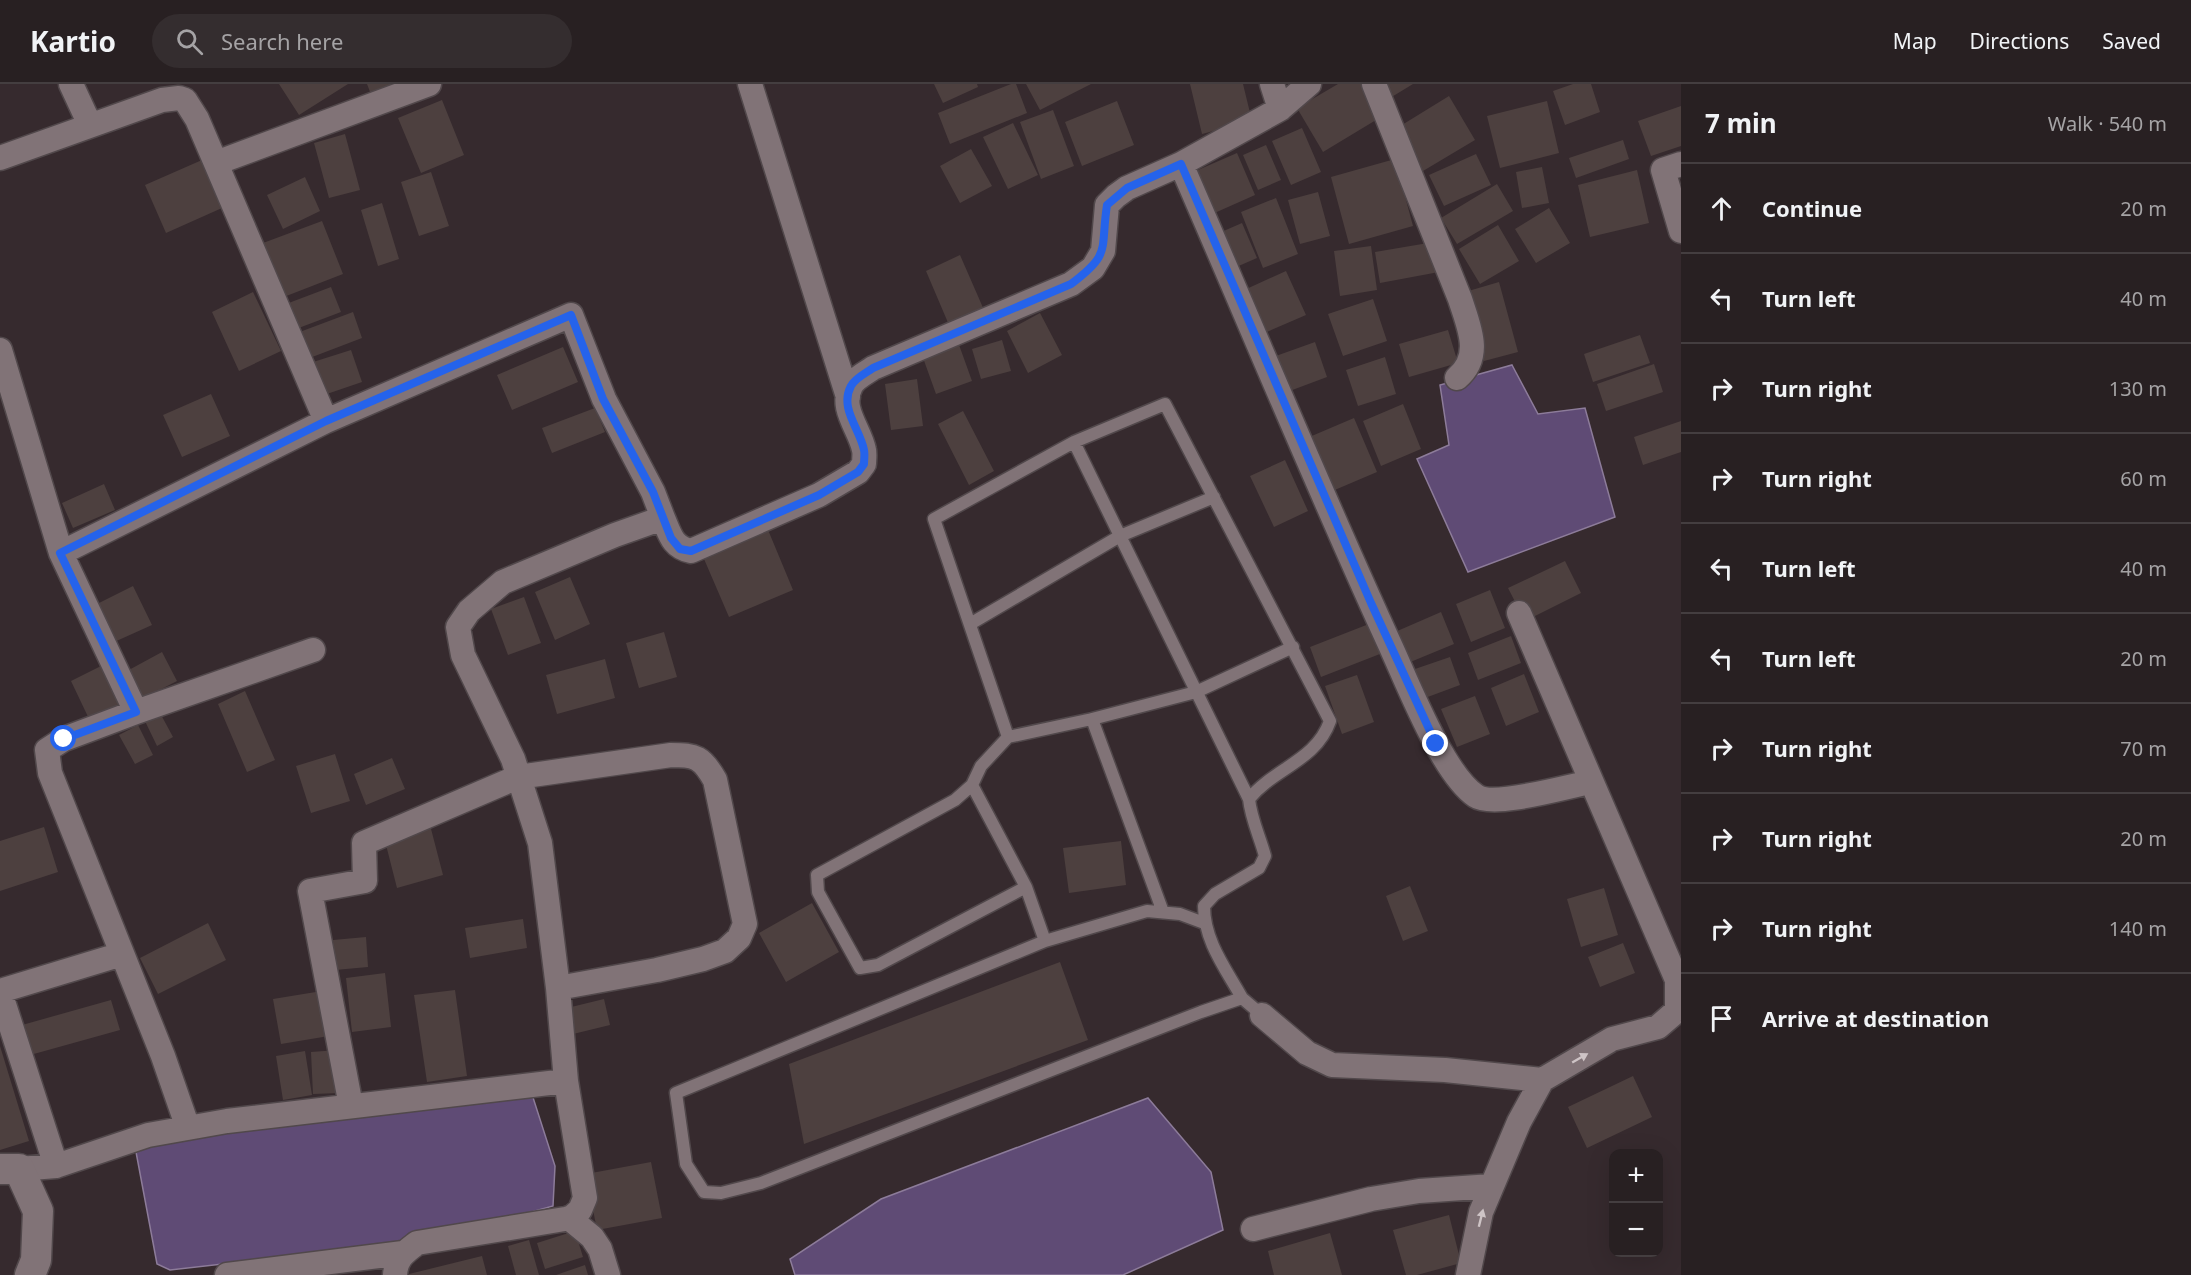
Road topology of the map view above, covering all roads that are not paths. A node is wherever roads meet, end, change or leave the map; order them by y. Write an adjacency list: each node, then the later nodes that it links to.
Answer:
1 (71, 84): 8 (street)
2 (429, 84): 10 (street)
3 (750, 84): 16 (street)
4 (1272, 84): 7 (street)
5 (1309, 84): 7 (street)
6 (1374, 84): 15 (street)
7 (1280, 110): 11 (street)
8 (90, 125): 9 (street); 10 (street)
9 (0, 158)
10 (216, 163): 17 (street)
11 (1181, 164): 16 (street); 32 (street)
12 (1681, 164): 13 (street)
13 (1681, 231)
14 (0, 351): 22 (street)
15 (1456, 378)
16 (848, 397): 20 (street)
17 (326, 421): 20 (street); 22 (street)
18 (1074, 441): 19 (lane); 21 (lane); 24 (lane)
19 (1214, 497): 21 (lane); 25 (lane)
20 (663, 518): 31 (street)
21 (1120, 536): 24 (lane); 27 (lane)
22 (60, 553): 28 (street)
23 (1519, 613): 32 (street)
24 (970, 624): 30 (lane)
25 (1293, 646): 27 (lane); 34 (lane)
26 (313, 650): 28 (street)
27 (1196, 692): 29 (lane); 34 (lane)
28 (136, 712): 39 (street)
29 (1092, 719): 30 (lane); 36 (lane)
30 (1008, 737): 33 (lane)
31 (518, 777): 40 (street); 40 (street); 47 (street)
32 (1591, 782): 43 (street)
33 (972, 785): 35 (lane); 35 (lane)
34 (1249, 799): 37 (lane)
35 (1026, 887): 38 (lane)
36 (1163, 912): 37 (lane); 38 (lane)
37 (1204, 923): 42 (lane)
38 (1045, 941): 42 (lane)
39 (122, 954): 41 (street); 48 (street)
40 (558, 988): 46 (street)
41 (0, 992): 49 (street)
42 (1242, 998): 44 (lane)
43 (1679, 1008): 45 (street, one-way to 43)
44 (1262, 1015): 45 (street)
45 (1542, 1080): 51 (street)
46 (566, 1082): 47 (street); 52 (street)
47 (351, 1106): 48 (street)
48 (188, 1128): 49 (street)
49 (56, 1166): 50 (street)
50 (10, 1169): 55 (street)
51 (1492, 1186): 53 (street); 58 (street, one-way to 51)
52 (569, 1218): 54 (street); 57 (street)
53 (1253, 1229)
54 (399, 1264): 56 (street)
55 (30, 1275)
56 (227, 1275)
57 (608, 1275)
58 (1468, 1275)

